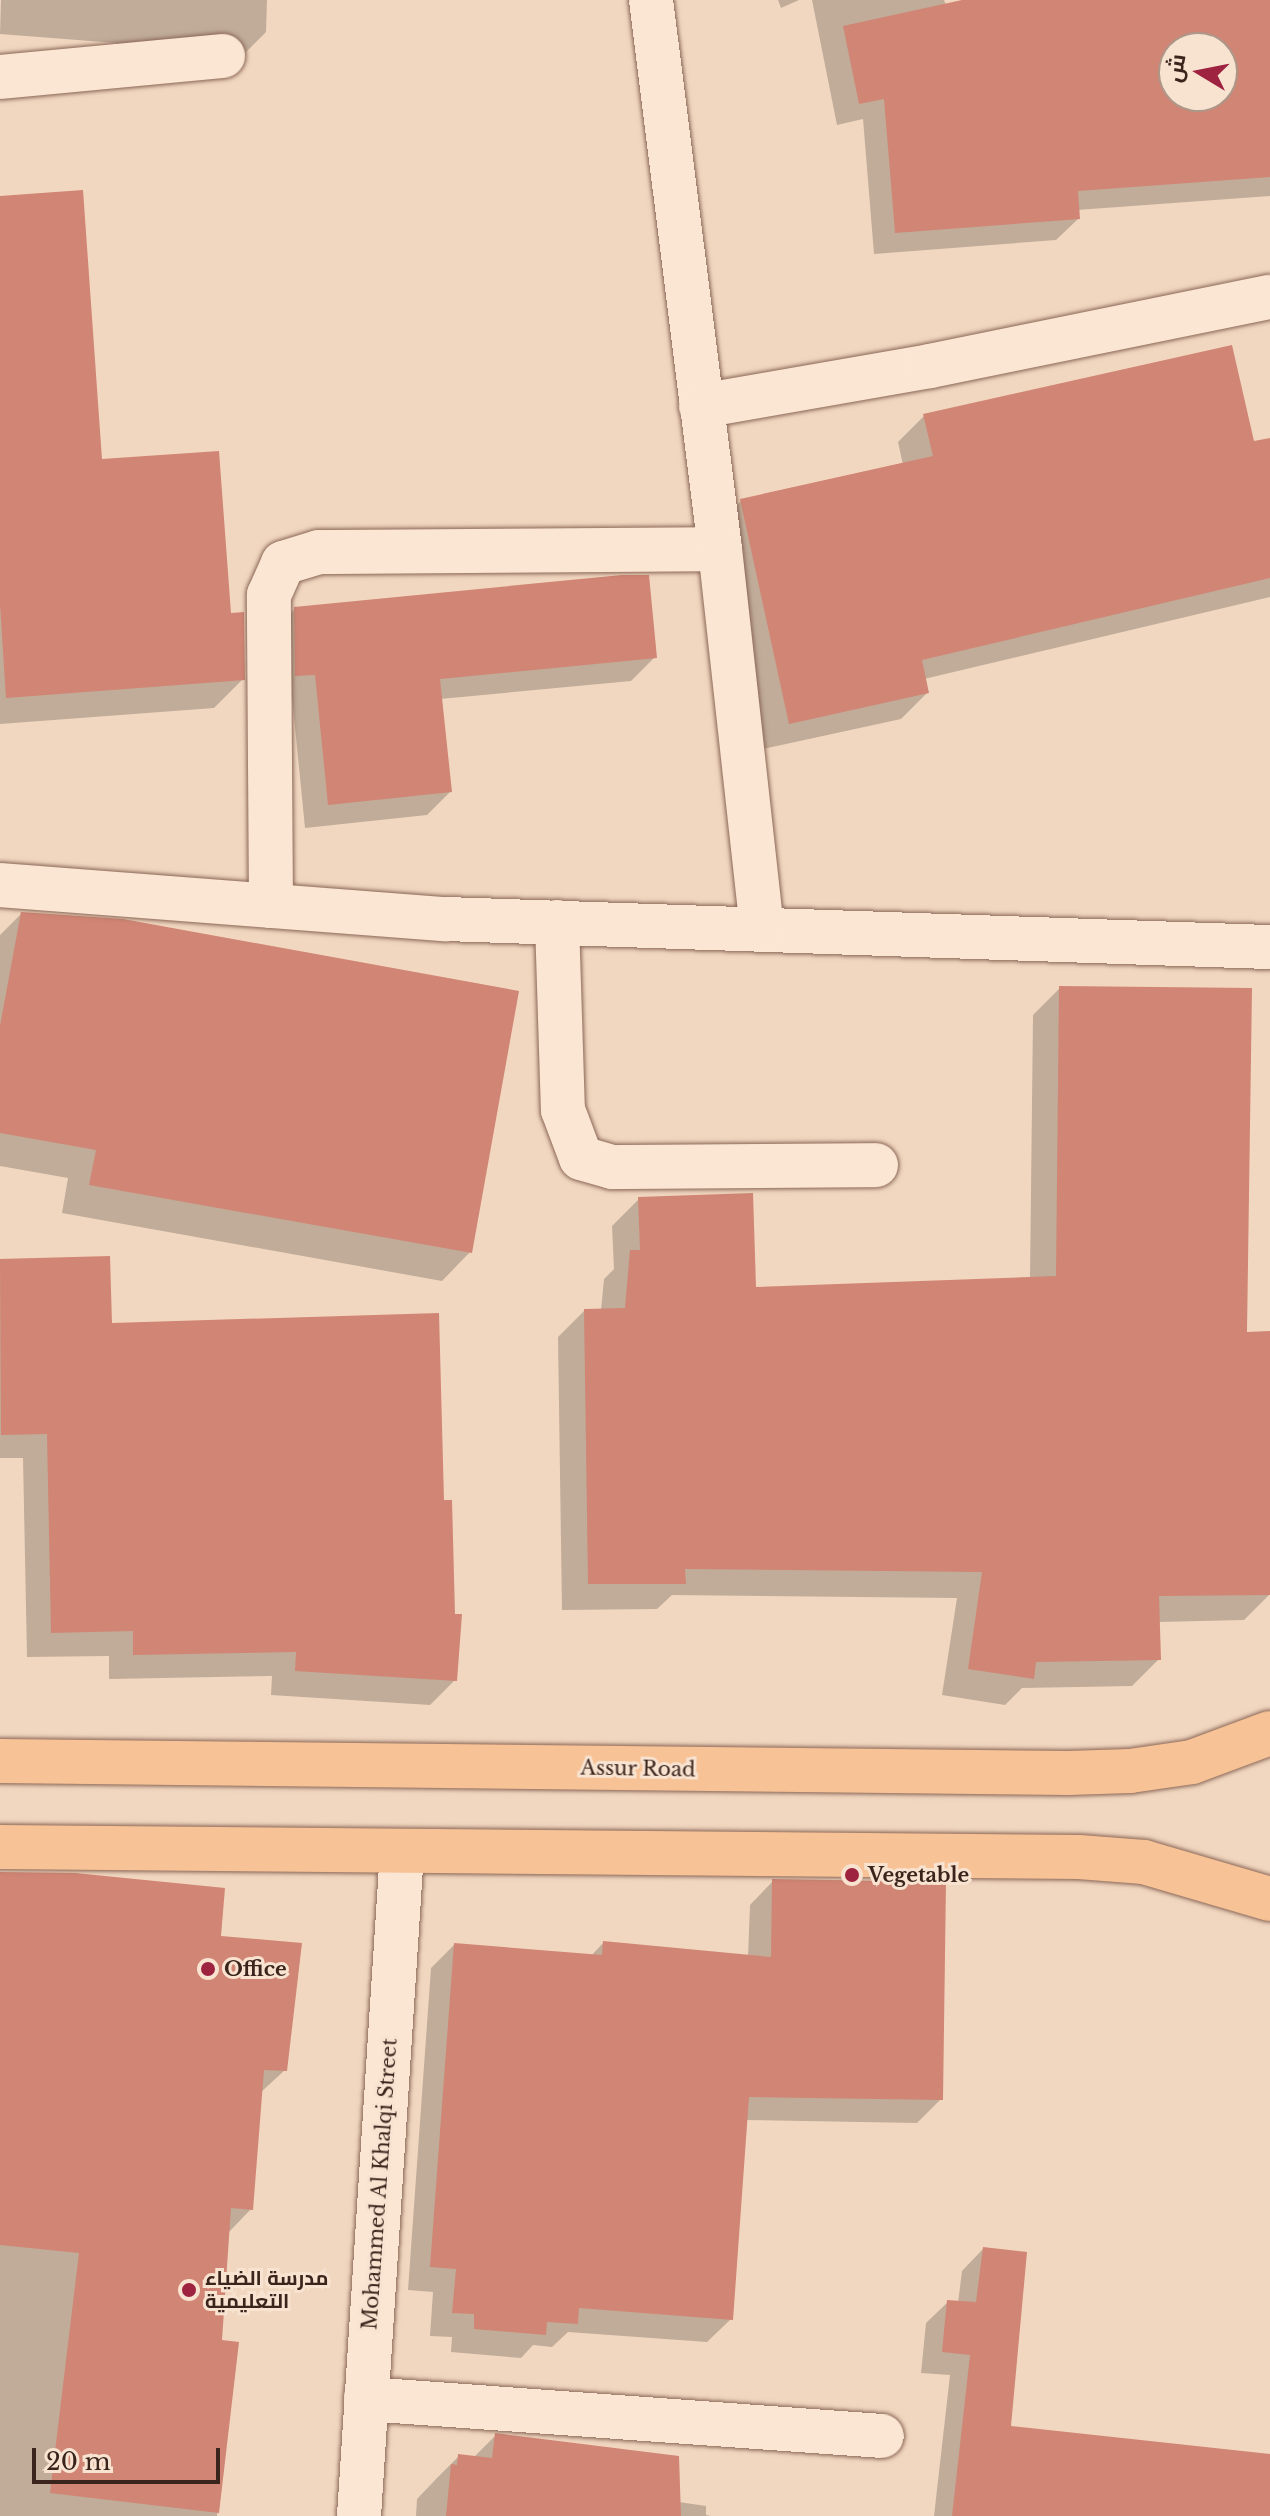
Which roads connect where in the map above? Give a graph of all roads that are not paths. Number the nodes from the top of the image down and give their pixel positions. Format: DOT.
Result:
graph roads {
  1 [pos="651,0"];
  2 [pos="223,56"];
  3 [pos="0,77"];
  4 [pos="1270,297"];
  5 [pos="701,406"];
  6 [pos="720,549"];
  7 [pos="0,885"];
  8 [pos="271,906"];
  9 [pos="557,922"];
  10 [pos="762,929"];
  11 [pos="1270,947"];
  12 [pos="876,1165"];
  13 [pos="1270,1733"];
  14 [pos="0,1761"];
  15 [pos="0,1847"];
  16 [pos="402,1851"];
  17 [pos="1270,1899"];
  18 [pos="366,2399"];
  19 [pos="882,2436"];
  20 [pos="359,2516"];
  1 -- 5 [label="street"];
  2 -- 3 [label="street"];
  4 -- 5 [label="street"];
  5 -- 6 [label="street"];
  6 -- 8 [label="street"];
  6 -- 10 [label="street"];
  7 -- 8 [label="street"];
  8 -- 9 [label="street"];
  9 -- 10 [label="street"];
  9 -- 12 [label="street"];
  10 -- 11 [label="street"];
  13 -- 14 [label="main road, Assur Road"];
  15 -- 16 [label="main road"];
  16 -- 17 [label="main road"];
  16 -- 18 [label="street, Mohammed Al Khalqi Street"];
  18 -- 19 [label="street"];
  18 -- 20 [label="street, Mohammed Al Khalqi Street"];
}
